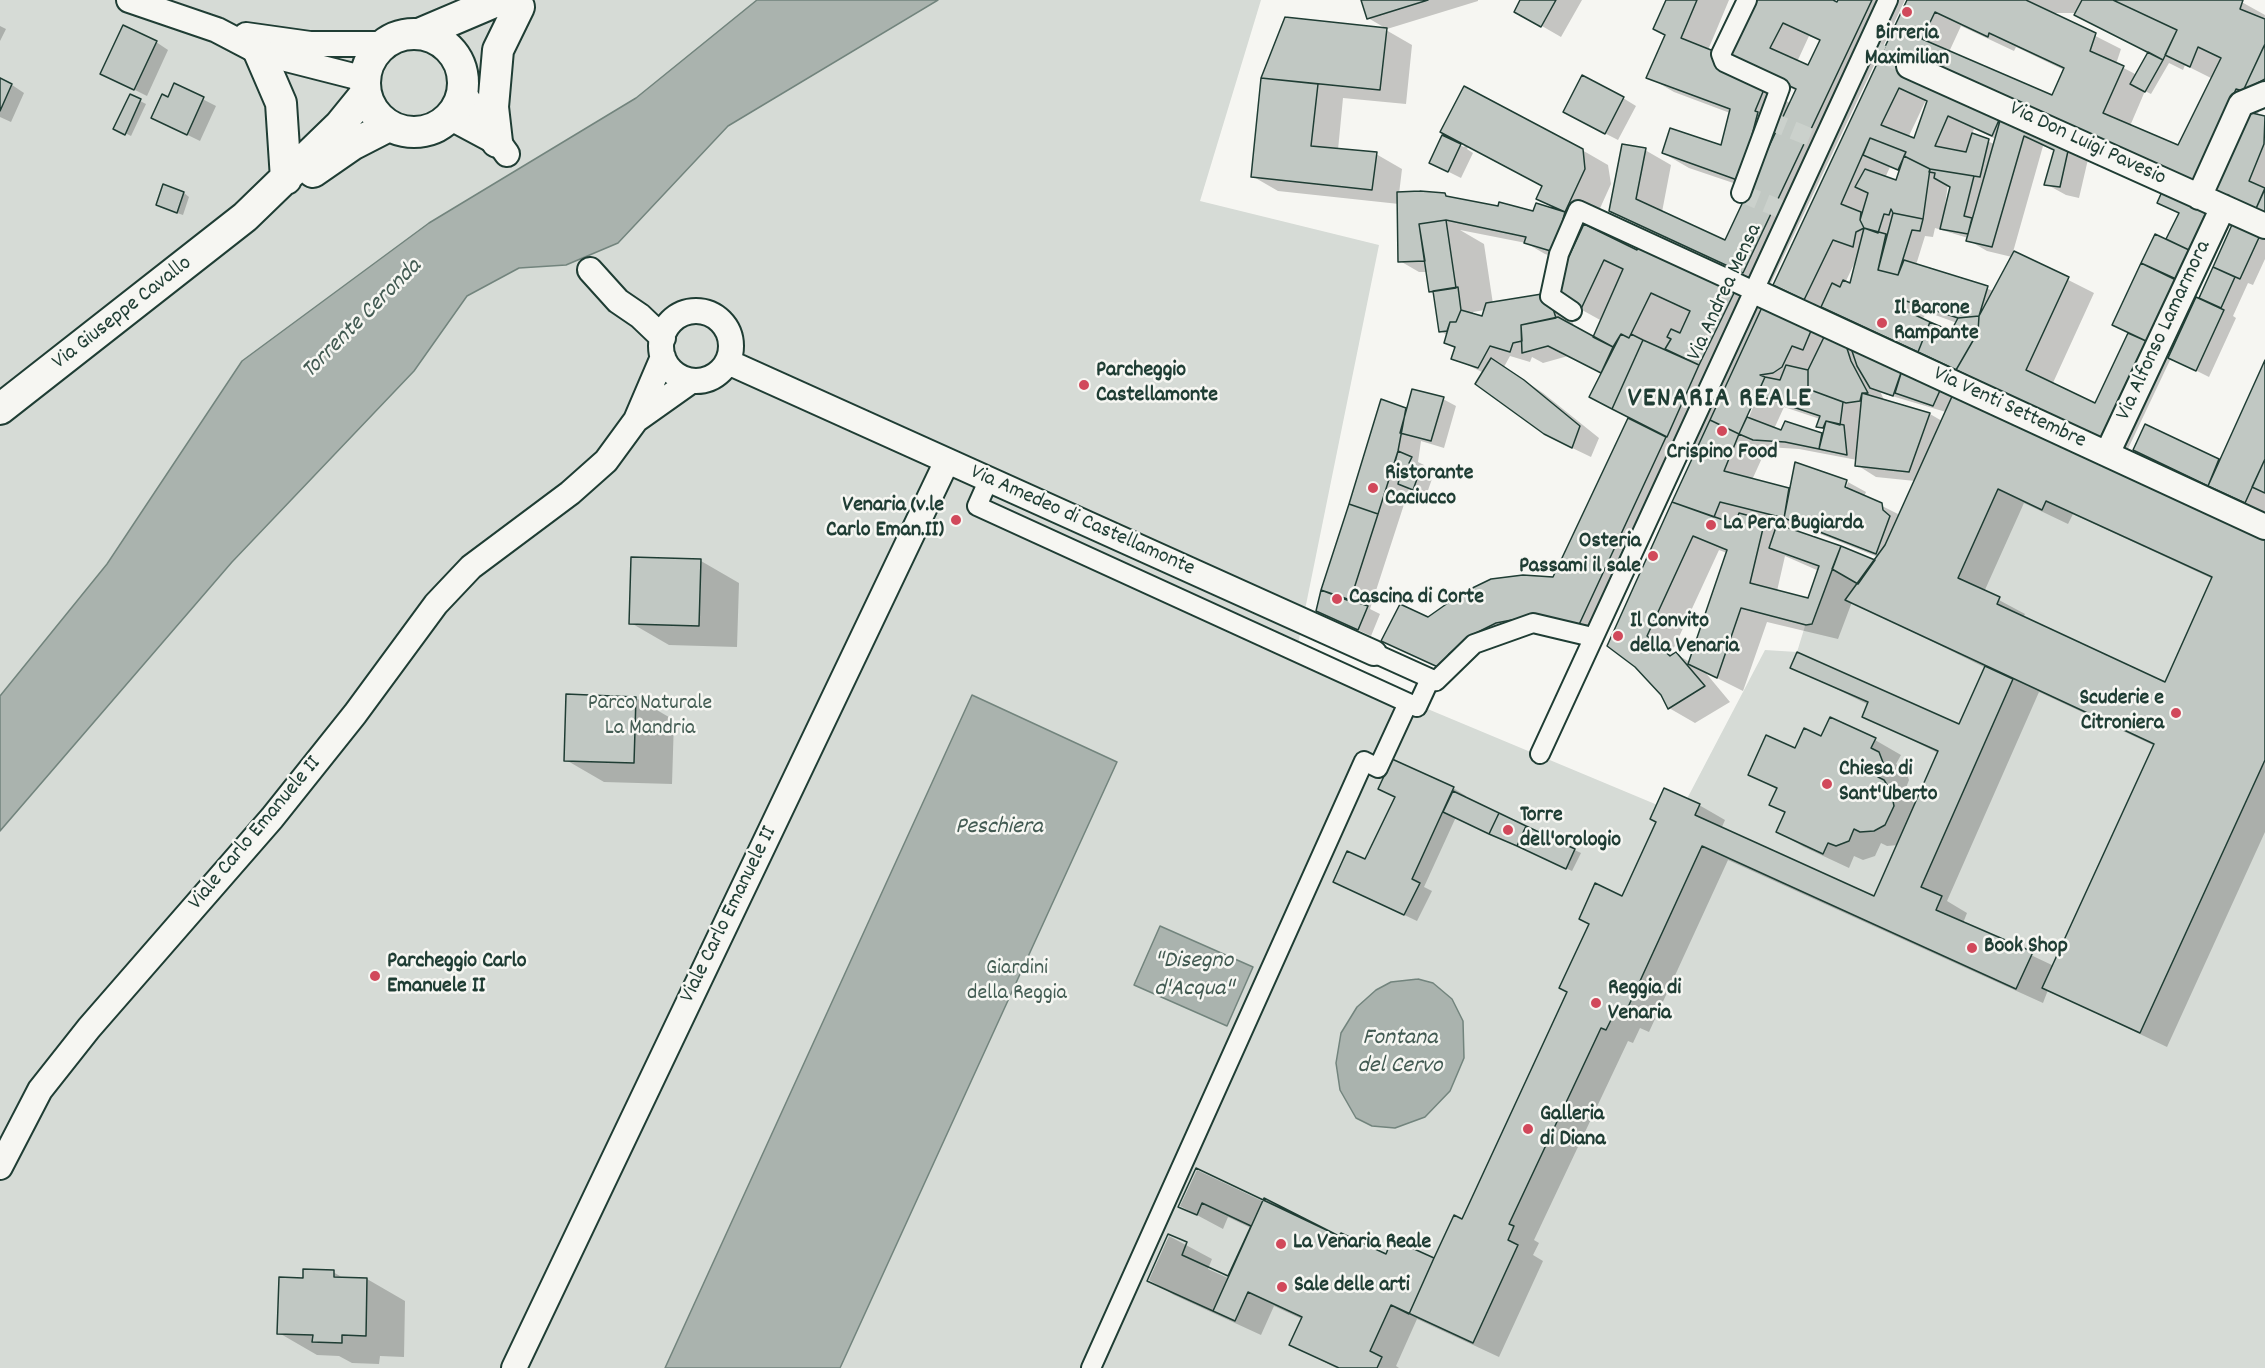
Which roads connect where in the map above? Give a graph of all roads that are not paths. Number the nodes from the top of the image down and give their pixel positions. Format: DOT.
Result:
graph roads {
  1 [pos="129,0"];
  2 [pos="1747,0"];
  3 [pos="1888,0"];
  4 [pos="516,2"];
  5 [pos="217,30"];
  6 [pos="419,34"];
  7 [pos="384,44"];
  8 [pos="259,52"];
  9 [pos="1909,66"];
  10 [pos="365,86"];
  11 [pos="457,91"];
  12 [pos="2265,94"];
  13 [pos="389,126"];
  14 [pos="502,148"];
  15 [pos="286,178"];
  16 [pos="1741,193"];
  17 [pos="2199,197"];
  18 [pos="2223,207"];
  19 [pos="245,217"];
  20 [pos="2265,226"];
  21 [pos="590,270"];
  22 [pos="1754,291"];
  23 [pos="1572,311"];
  24 [pos="666,338"];
  25 [pos="728,362"];
  26 [pos="691,381"];
  27 [pos="0,409"];
  28 [pos="636,420"];
  29 [pos="2107,454"];
  30 [pos="947,461"];
  31 [pos="989,479"];
  32 [pos="2265,527"];
  33 [pos="1592,638"];
  34 [pos="1374,653"];
  35 [pos="1433,680"];
  36 [pos="1408,703"];
  37 [pos="1540,754"];
  38 [pos="0,1167"];
  39 [pos="514,1368"];
  40 [pos="1091,1368"];
  1 -- 5 [label="street"];
  2 -- 16 [label="street"];
  3 -- 22 [label="street, Via Andrea Mensa"];
  4 -- 6 [label="street"];
  4 -- 11 [label="street"];
  4 -- 14 [label="street"];
  5 -- 7 [label="street"];
  5 -- 8 [label="street"];
  6 -- 7 [label="street"];
  6 -- 11 [label="street"];
  7 -- 10 [label="street"];
  8 -- 10 [label="street"];
  8 -- 15 [label="street"];
  9 -- 17 [label="street, Via Don Luigi Pavesio"];
  10 -- 13 [label="street"];
  10 -- 15 [label="street, Via Giuseppe Cavallo"];
  11 -- 13 [label="street"];
  11 -- 14 [label="street"];
  12 -- 17 [label="street"];
  13 -- 19 [label="street, Via Giuseppe Cavallo"];
  15 -- 19 [label="street, Via Giuseppe Cavallo"];
  17 -- 18 [label="street, Via Don Luigi Pavesio"];
  18 -- 20 [label="street, Via Don Luigi Pavesio"];
  18 -- 29 [label="street, Via Alfonso Lamarmora"];
  19 -- 27 [label="street, Via Giuseppe Cavallo"];
  21 -- 24 [label="street"];
  22 -- 23 [label="street"];
  22 -- 29 [label="street, Via Venti Settembre"];
  22 -- 33 [label="street, Via Andrea Mensa"];
  24 -- 25 [label="street"];
  24 -- 26 [label="street"];
  24 -- 28 [label="street, Viale Carlo Emanuele II"];
  25 -- 26 [label="street"];
  25 -- 30 [label="street, Via Amedeo di Castellamonte"];
  26 -- 28 [label="street, Viale Carlo Emanuele II"];
  28 -- 38 [label="street, Viale Carlo Emanuele II"];
  29 -- 32 [label="street, Via Venti Settembre"];
  30 -- 31 [label="street, Via Amedeo di Castellamonte"];
  30 -- 39 [label="street, Viale Carlo Emanuele II"];
  31 -- 34 [label="street, Via Amedeo di Castellamonte"];
  31 -- 36 [label="street"];
  33 -- 35 [label="street"];
  33 -- 37 [label="street, Via Andrea Mensa"];
  34 -- 35 [label="street, Via Amedeo di Castellamonte"];
  35 -- 36 [label="street"];
  36 -- 40 [label="street"];
}
